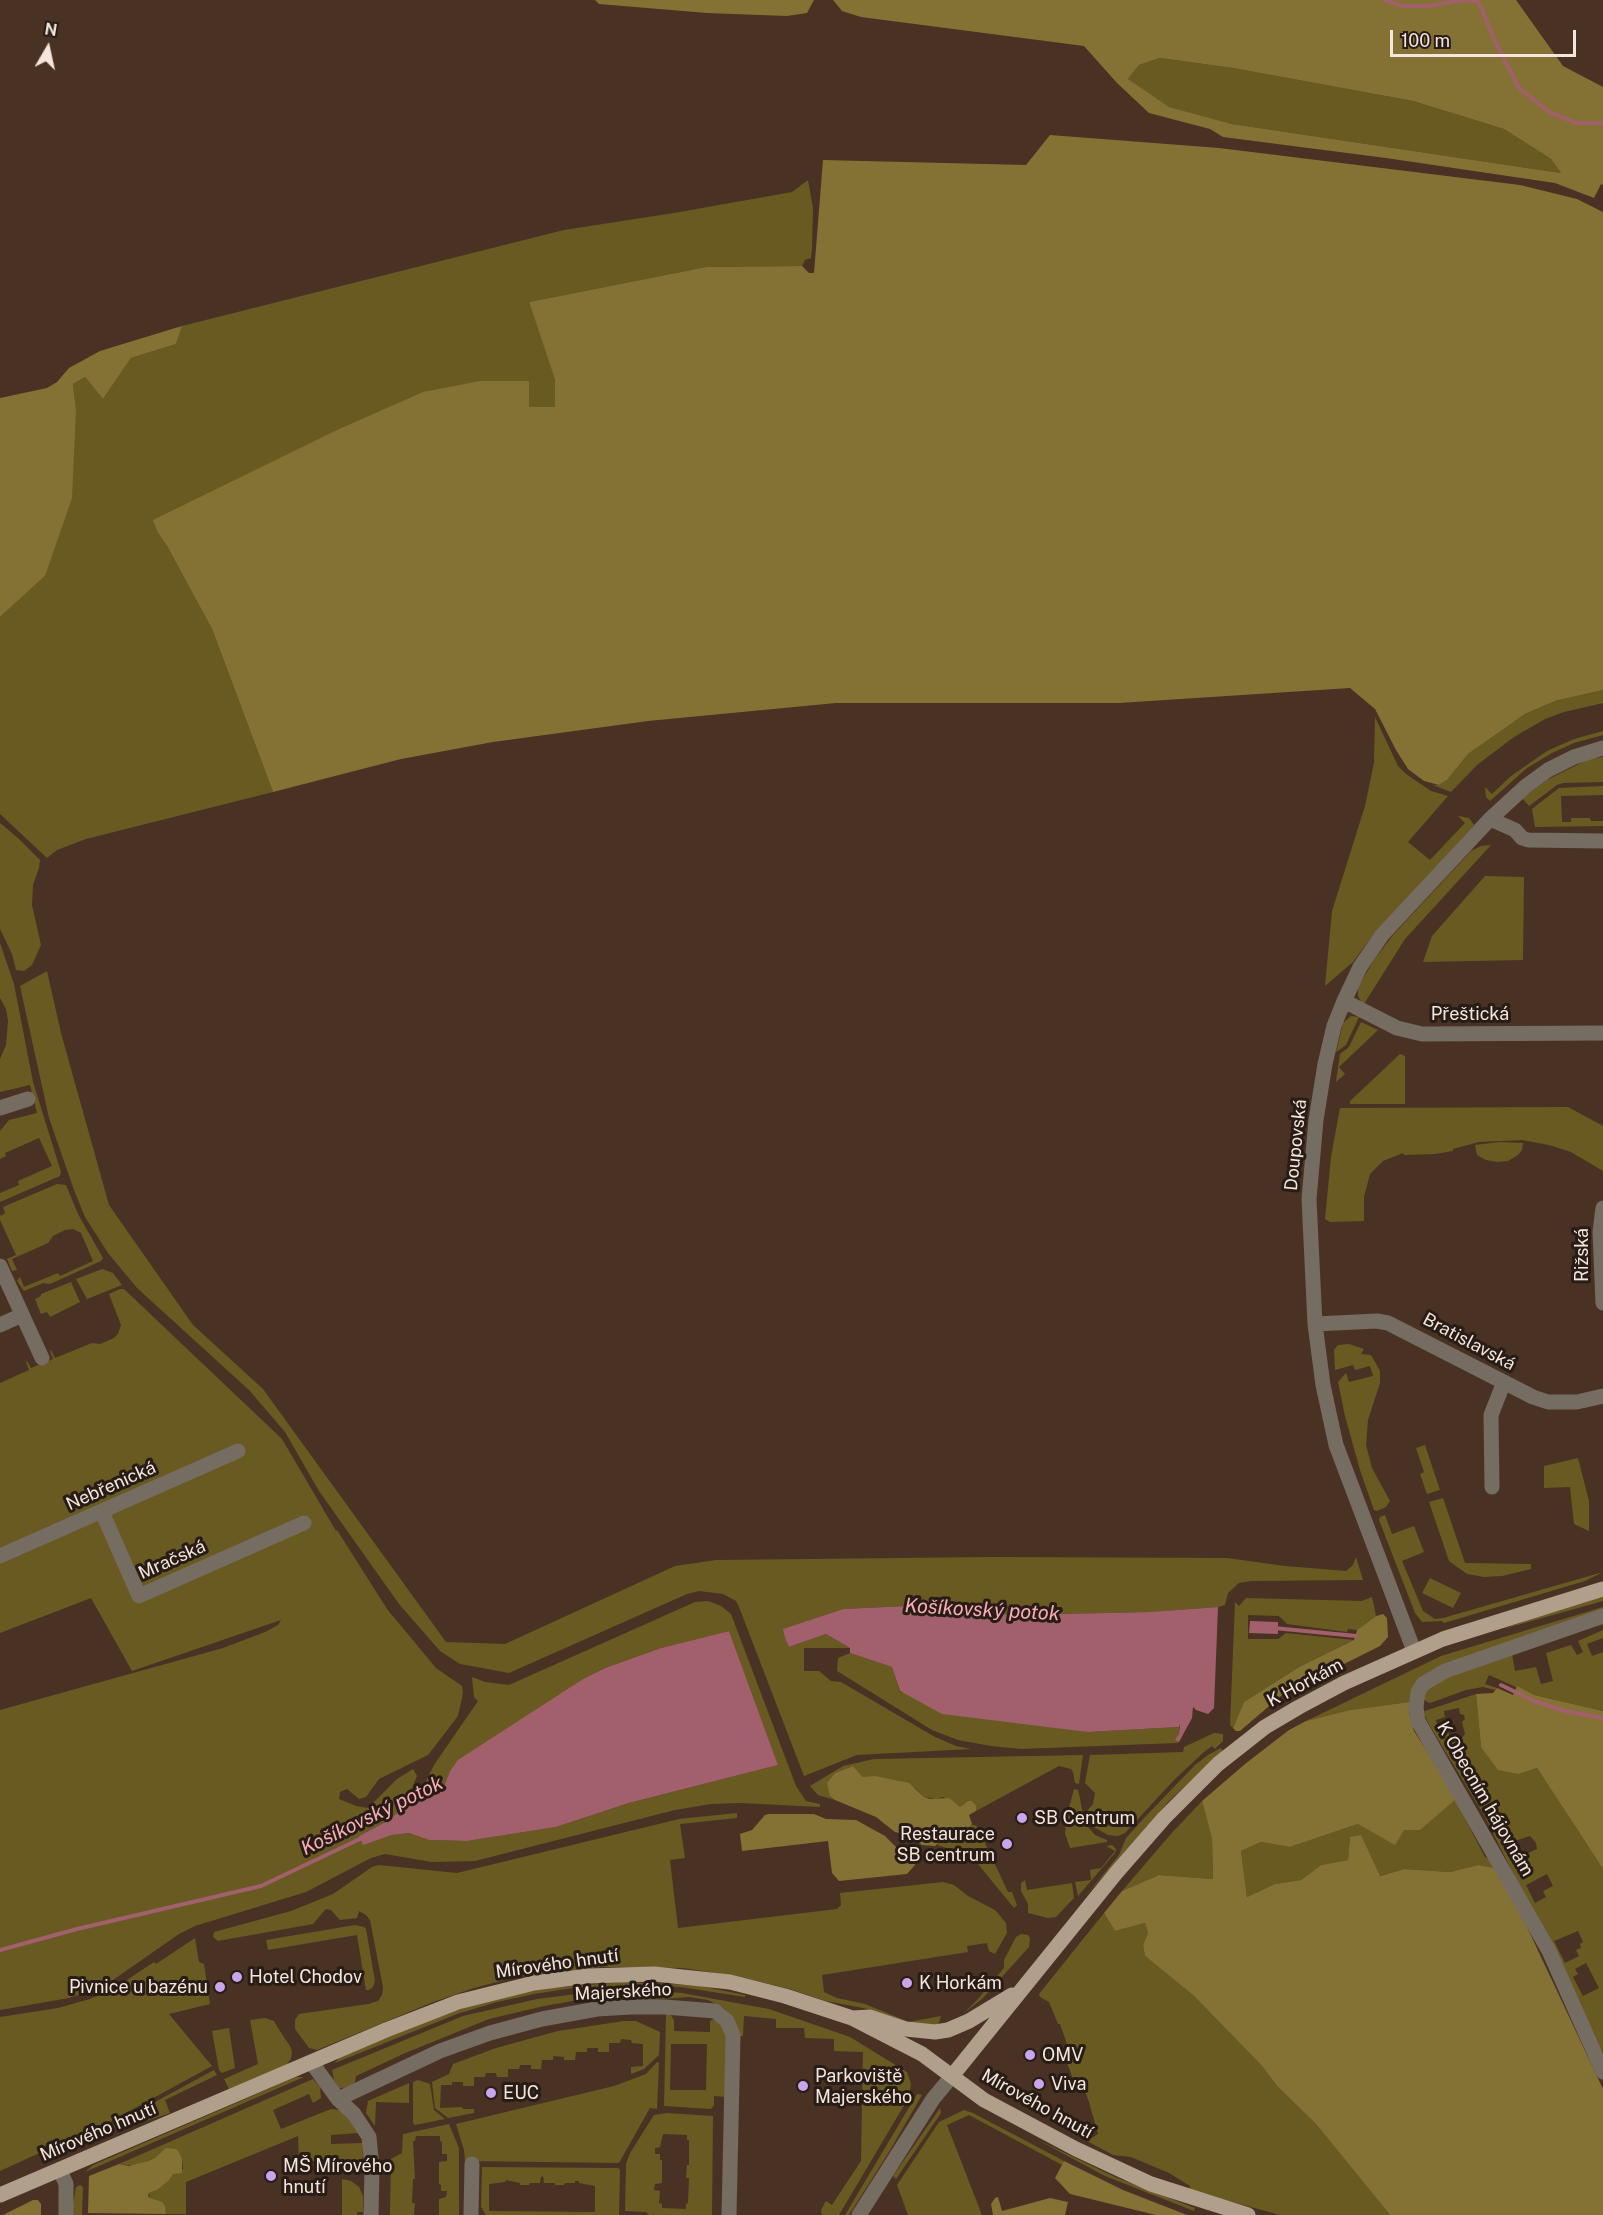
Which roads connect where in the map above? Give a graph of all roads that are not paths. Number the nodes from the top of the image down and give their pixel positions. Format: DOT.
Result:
graph roads {
  1 [pos="1603,748"];
  2 [pos="1490,819"];
  3 [pos="1603,841"];
  4 [pos="1344,1000"];
  5 [pos="1603,1033"];
  6 [pos="28,1099"];
  7 [pos="0,1108"];
  8 [pos="1603,1208"];
  9 [pos="0,1266"];
  10 [pos="1603,1303"];
  11 [pos="22,1315"];
  12 [pos="1315,1324"];
  13 [pos="0,1325"];
  14 [pos="42,1358"];
  15 [pos="1504,1382"];
  16 [pos="1603,1396"];
  17 [pos="238,1452"];
  18 [pos="1492,1487"];
  19 [pos="102,1512"];
  20 [pos="304,1523"];
  21 [pos="0,1557"];
  22 [pos="1603,1589"];
  23 [pos="1603,1616"];
  24 [pos="1414,1651"];
  25 [pos="1022,1988"];
  26 [pos="852,2018"];
  27 [pos="312,2063"];
  28 [pos="1603,2072"];
  29 [pos="952,2076"];
  30 [pos="338,2099"];
  31 [pos="472,2164"];
  32 [pos="60,2169"];
  33 [pos="0,2195"];
  34 [pos="66,2215"];
  35 [pos="371,2215"];
  36 [pos="471,2215"];
  37 [pos="729,2215"];
  38 [pos="859,2215"];
  39 [pos="1248,2215"];
  1 -- 2 [label="street, Doupovská"];
  2 -- 3 [label="street"];
  2 -- 4 [label="street, Doupovská"];
  4 -- 5 [label="street, Přeštická"];
  4 -- 12 [label="street, Doupovská"];
  6 -- 7 [label="street"];
  8 -- 10 [label="street, Rižská"];
  9 -- 11 [label="street"];
  11 -- 13 [label="street"];
  11 -- 14 [label="street"];
  12 -- 15 [label="street, Bratislavská"];
  12 -- 24 [label="street, Doupovská"];
  15 -- 16 [label="street, Bratislavská"];
  15 -- 18 [label="street"];
  17 -- 19 [label="street, Nebřenická"];
  19 -- 20 [label="street, Mračská"];
  19 -- 21 [label="street, Nebřenická"];
  22 -- 24 [label="main road, K Horkám"];
  23 -- 28 [label="street, K Obecním hájovnám"];
  24 -- 25 [label="main road, K Horkám"];
  25 -- 26 [label="main road"];
  25 -- 29 [label="main road, K Horkám"];
  26 -- 27 [label="main road, Mírového hnutí"];
  26 -- 29 [label="main road, Mírového hnutí"];
  27 -- 30 [label="street"];
  27 -- 32 [label="main road, Mírového hnutí"];
  29 -- 38 [label="street"];
  29 -- 39 [label="main road, Mírového hnutí"];
  30 -- 35 [label="street"];
  30 -- 37 [label="street, Majerského"];
  31 -- 36 [label="street"];
  32 -- 33 [label="main road, Mírového hnutí"];
  32 -- 34 [label="street"];
}
